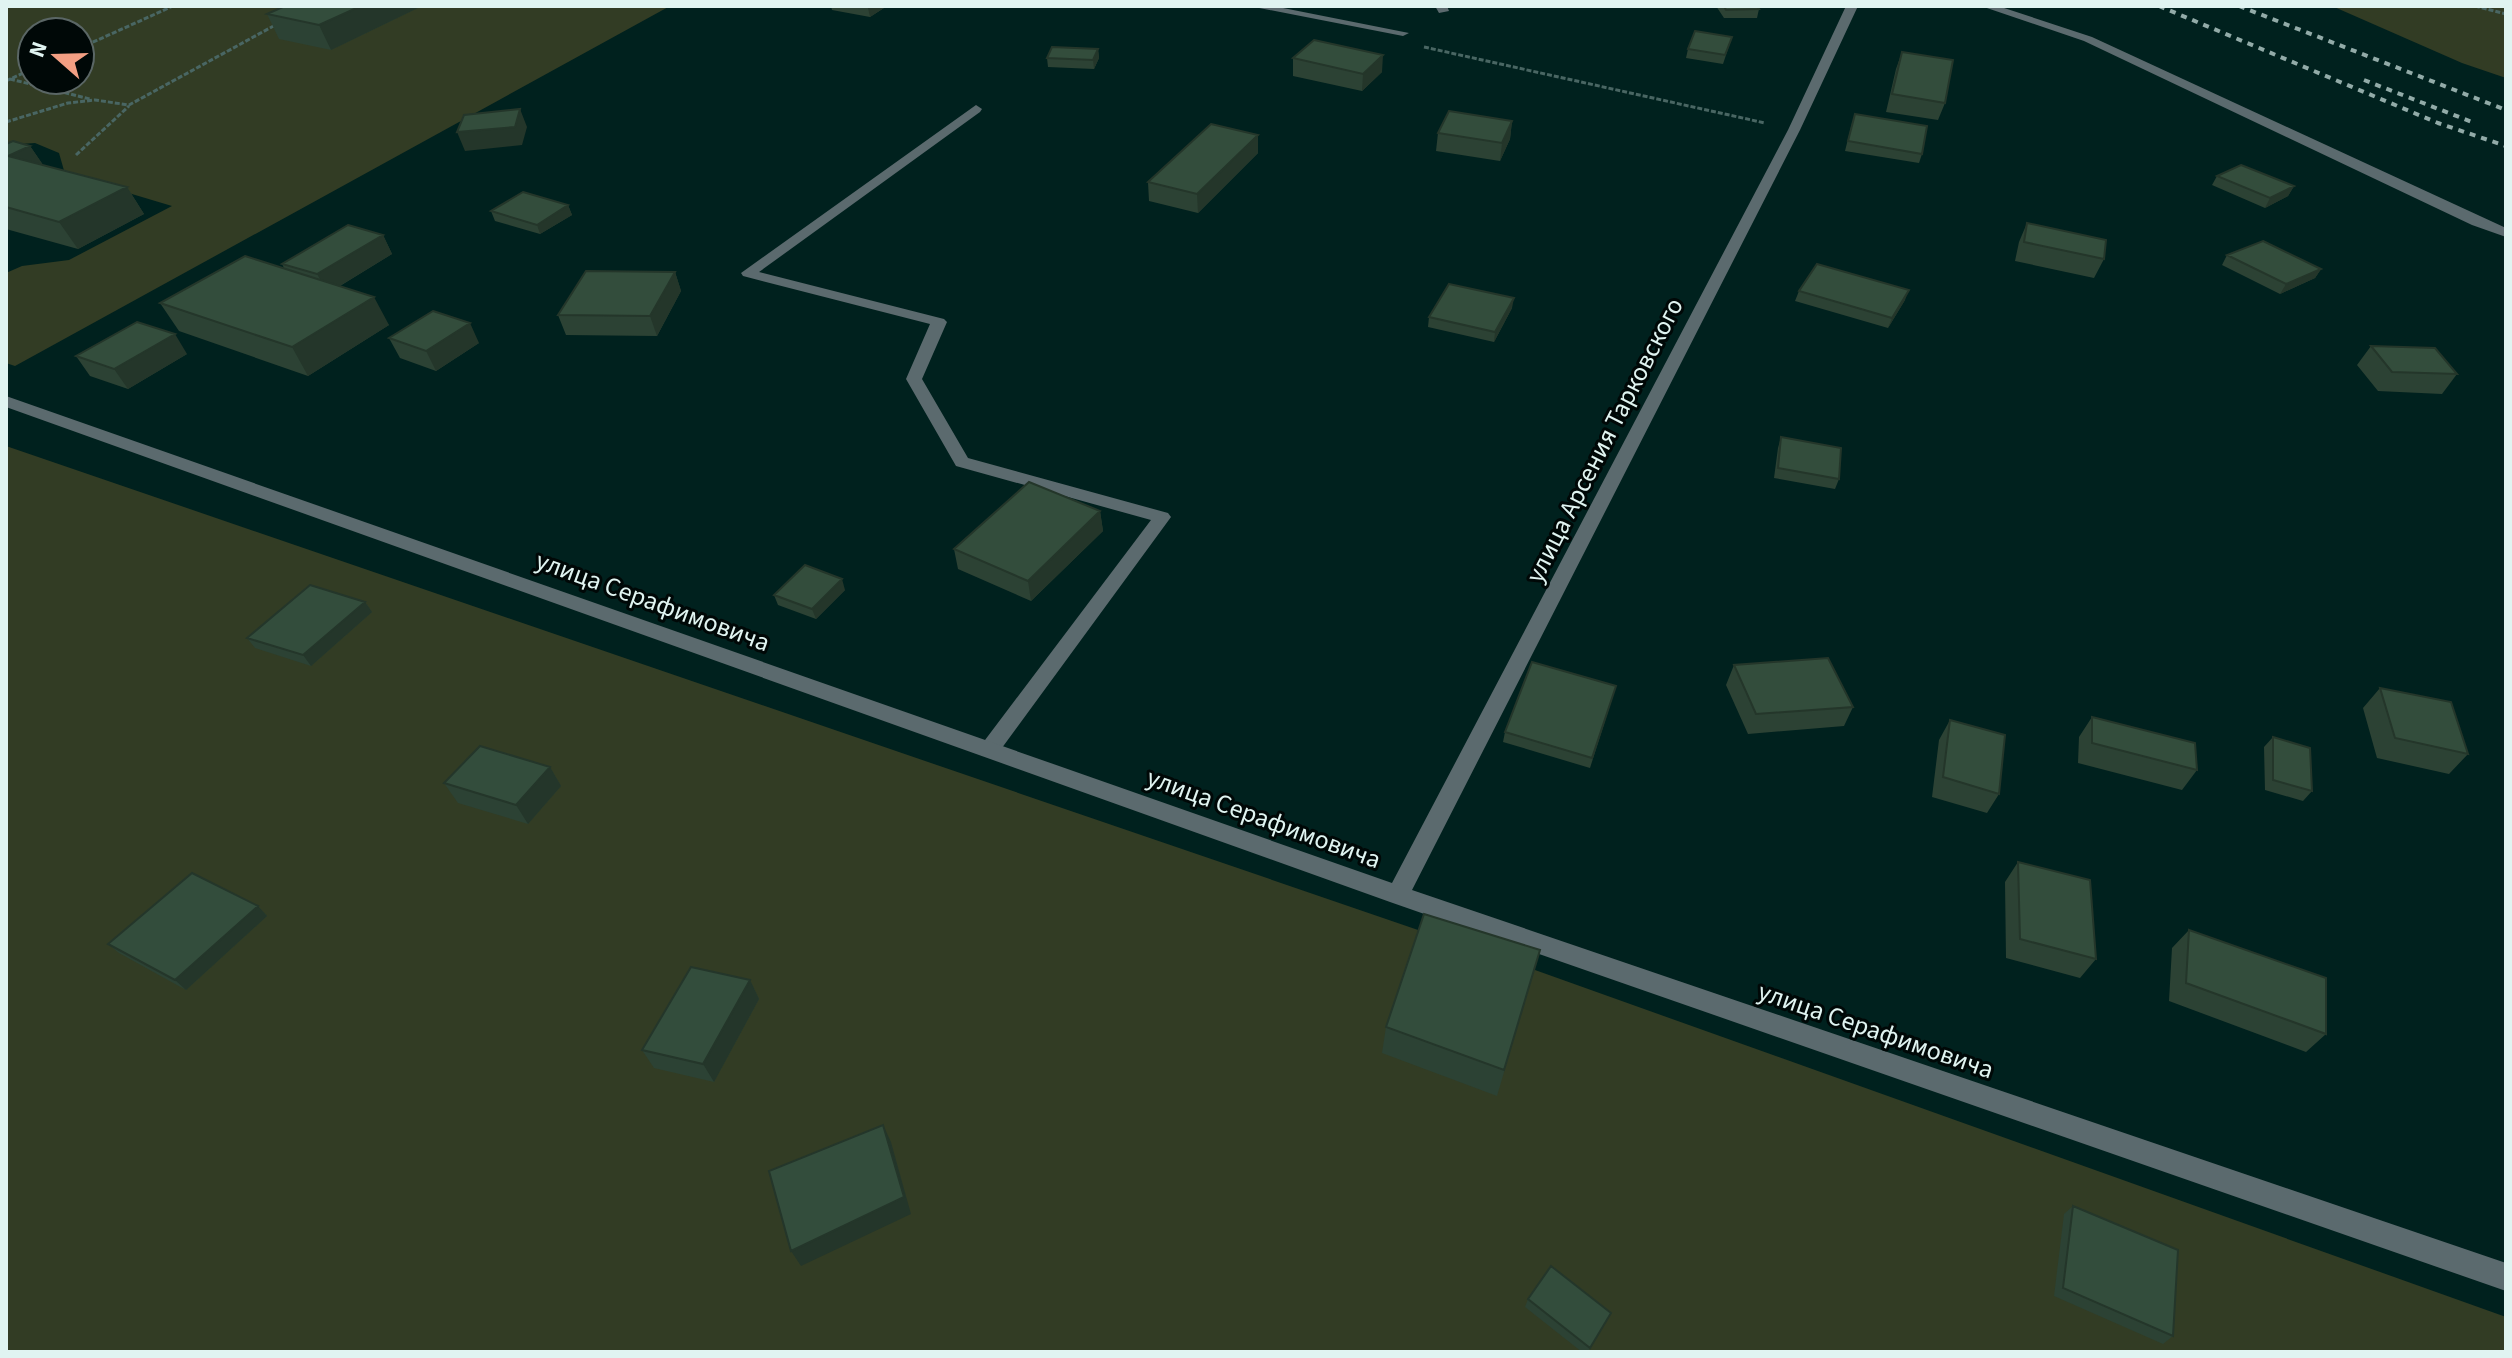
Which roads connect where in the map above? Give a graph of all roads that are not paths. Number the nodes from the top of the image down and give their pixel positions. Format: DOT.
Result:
graph roads {
  1 [pos="1255,6"];
  2 [pos="1852,6"];
  3 [pos="1987,6"];
  4 [pos="1403,33"];
  5 [pos="976,109"];
  6 [pos="2506,233"];
  7 [pos="6,401"];
  8 [pos="989,750"];
  9 [pos="1398,895"];
  10 [pos="2506,1277"];
  1 -- 4 [label="street"];
  2 -- 9 [label="street, улица Арсения Тарковского"];
  3 -- 6 [label="street"];
  5 -- 8 [label="street"];
  7 -- 8 [label="street, улица Серафимовича"];
  8 -- 9 [label="street, улица Серафимовича"];
  9 -- 10 [label="street, улица Серафимовича"];
}
